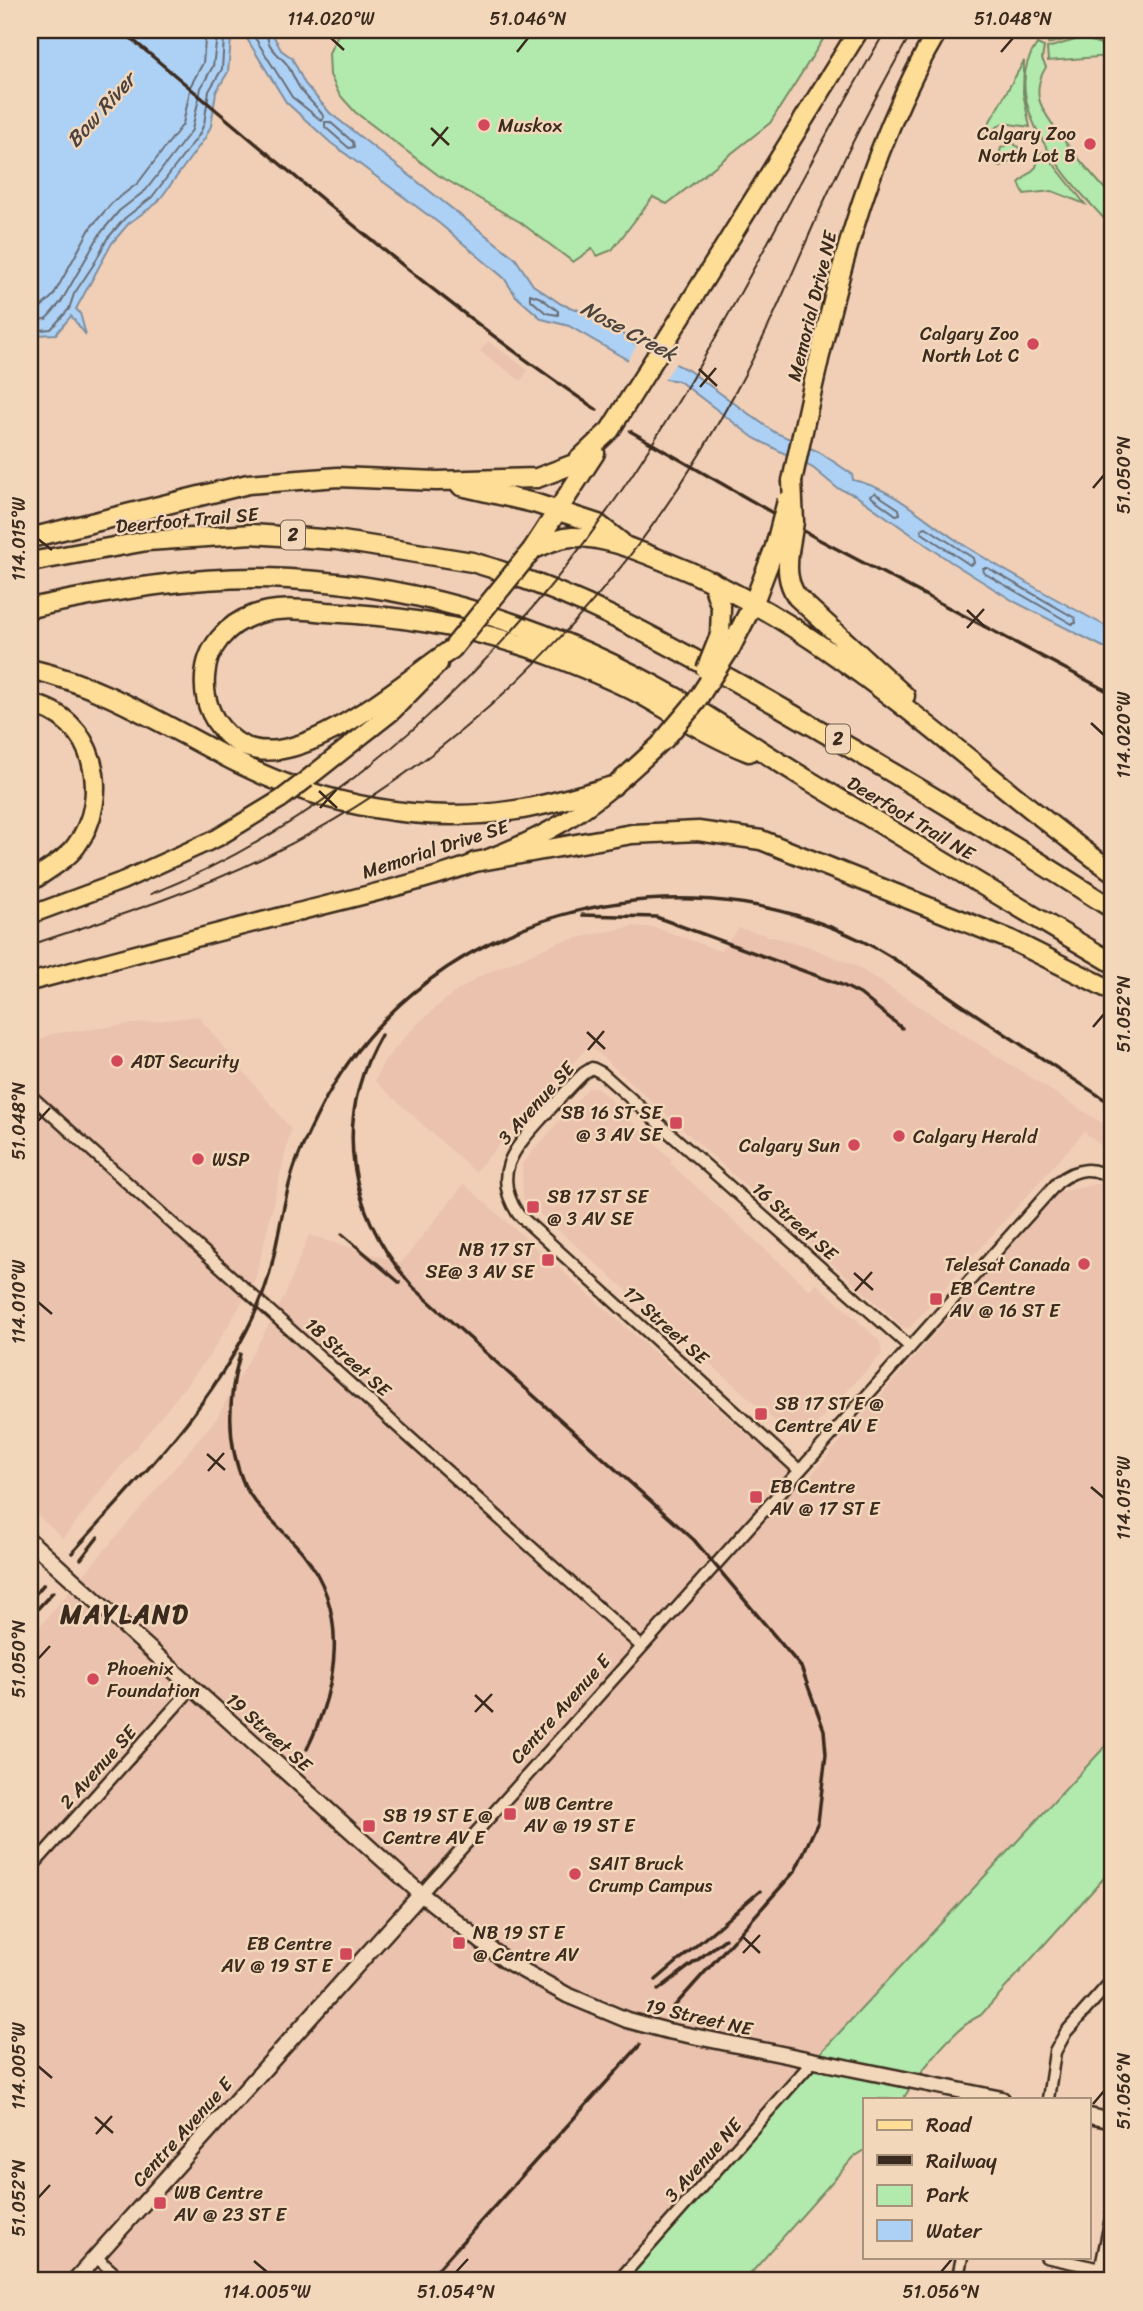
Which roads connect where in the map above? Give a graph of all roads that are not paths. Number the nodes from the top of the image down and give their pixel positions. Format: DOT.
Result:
graph roads {
  1 [pos="859,30"];
  2 [pos="938,30"];
  3 [pos="610,430"];
  4 [pos="437,481"];
  5 [pos="559,511"];
  6 [pos="30,538"];
  7 [pos="626,547"];
  8 [pos="782,549"];
  9 [pos="533,550"];
  10 [pos="30,562"];
  11 [pos="712,581"];
  12 [pos="553,589"];
  13 [pos="754,602"];
  14 [pos="30,608"];
  15 [pos="726,641"];
  16 [pos="452,649"];
  17 [pos="30,669"];
  18 [pos="30,704"];
  19 [pos="663,741"];
  20 [pos="779,763"];
  21 [pos="613,786"];
  22 [pos="1029,804"];
  23 [pos="475,862"];
  24 [pos="1113,872"];
  25 [pos="30,882"];
  26 [pos="1113,909"];
  27 [pos="30,915"];
  28 [pos="1113,963"];
  29 [pos="30,982"];
  30 [pos="1113,991"];
  31 [pos="592,1068"];
  32 [pos="30,1095"];
  33 [pos="1113,1180"];
  34 [pos="511,1204"];
  35 [pos="910,1347"];
  36 [pos="799,1470"];
  37 [pos="30,1541"];
  38 [pos="642,1647"];
  39 [pos="192,1688"];
  40 [pos="30,1868"];
  41 [pos="421,1894"];
  42 [pos="1113,1979"];
  43 [pos="813,2061"];
  44 [pos="997,2098"];
  45 [pos="1048,2098"];
  46 [pos="1090,2116"];
  47 [pos="1113,2121"];
  48 [pos="1113,2208"];
  49 [pos="96,2257"];
  50 [pos="962,2258"];
  51 [pos="1051,2258"];
  52 [pos="1101,2269"];
  53 [pos="74,2281"];
  54 [pos="123,2281"];
  55 [pos="618,2281"];
  56 [pos="957,2281"];
  57 [pos="1098,2281"];
  1 -- 3 [label="highway, bridge"];
  2 -- 8 [label="highway, Memorial Drive NE, bridge"];
  3 -- 4 [label="highway"];
  3 -- 5 [label="highway"];
  4 -- 5 [label="highway"];
  4 -- 6 [label="highway"];
  5 -- 7 [label="highway"];
  5 -- 9 [label="highway"];
  7 -- 9 [label="highway"];
  7 -- 11 [label="highway"];
  8 -- 13 [label="highway"];
  8 -- 22 [label="highway"];
  9 -- 16 [label="highway, bridge"];
  10 -- 12 [label="highway, Deerfoot Trail SE / 2"];
  11 -- 13 [label="highway"];
  11 -- 15 [label="highway"];
  12 -- 26 [label="highway, Deerfoot Trail NE / 2"];
  13 -- 15 [label="highway, Memorial Drive SE"];
  13 -- 22 [label="highway"];
  14 -- 20 [label="highway, Deerfoot Trail NE / 2"];
  15 -- 19 [label="highway, Memorial Drive SE, bridge"];
  16 -- 20 [label="highway"];
  16 -- 27 [label="main road, bridge"];
  17 -- 21 [label="highway"];
  18 -- 25 [label="highway"];
  19 -- 21 [label="main road, Memorial Drive SE"];
  20 -- 28 [label="highway, Deerfoot Trail NE / 2"];
  21 -- 23 [label="main road, Memorial Drive SE"];
  22 -- 24 [label="highway"];
  23 -- 29 [label="main road, Memorial Drive SE"];
  23 -- 30 [label="highway"];
  31 -- 34 [label="street, 3 Avenue SE"];
  31 -- 35 [label="street, 16 Street SE"];
  32 -- 38 [label="street, 18 Street SE"];
  33 -- 35 [label="street, Centre Avenue E"];
  34 -- 36 [label="street, 17 Street SE"];
  35 -- 36 [label="street, Centre Avenue E"];
  36 -- 38 [label="street, Centre Avenue E"];
  37 -- 39 [label="street, 19 Street SE"];
  38 -- 41 [label="street, Centre Avenue E"];
  39 -- 40 [label="street, 2 Avenue SE"];
  39 -- 41 [label="street, 19 Street SE"];
  41 -- 43 [label="street, 19 Street NE"];
  41 -- 49 [label="street, Centre Avenue E"];
  42 -- 45 [label="street"];
  43 -- 44 [label="street, 19 Street NE"];
  43 -- 55 [label="street, 3 Avenue NE"];
  46 -- 47 [label="street"];
  48 -- 52 [label="street"];
  49 -- 53 [label="street, Centre Avenue E"];
  49 -- 54 [label="street"];
  50 -- 56 [label="street"];
  51 -- 52 [label="street"];
  52 -- 57 [label="street"];
}
